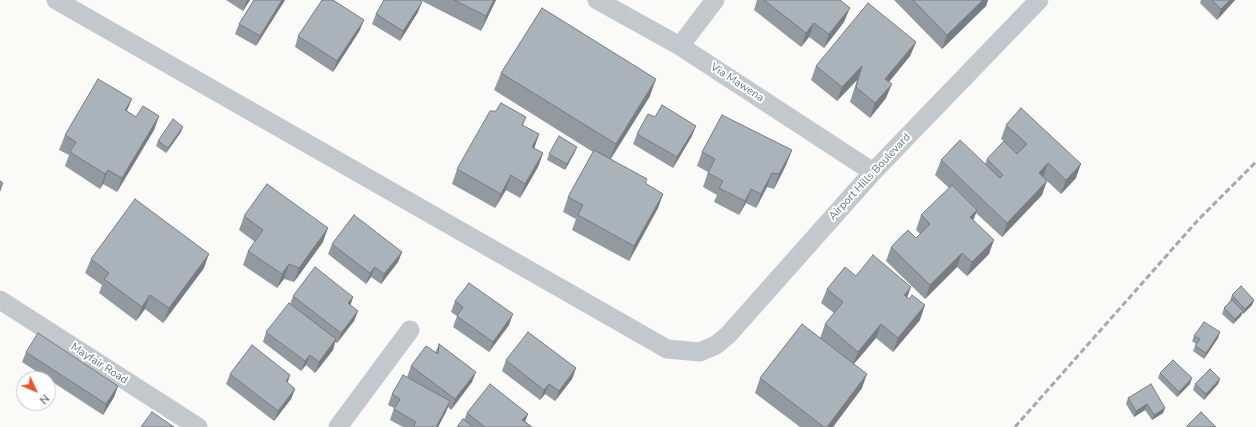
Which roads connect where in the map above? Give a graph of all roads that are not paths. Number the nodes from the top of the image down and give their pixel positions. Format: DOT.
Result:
graph roads {
  1 [pos="56,0"];
  2 [pos="597,0"];
  3 [pos="715,0"];
  4 [pos="1039,0"];
  5 [pos="680,46"];
  6 [pos="873,172"];
  7 [pos="0,300"];
  8 [pos="410,330"];
  9 [pos="198,427"];
  10 [pos="338,427"];
  1 -- 6 [label="street, Airport Hills Boulevard"];
  2 -- 5 [label="street, Via Mawena"];
  3 -- 5 [label="street"];
  4 -- 6 [label="street, Airport Hills Boulevard"];
  5 -- 6 [label="street, Via Mawena"];
  7 -- 9 [label="street, Mayfair Road"];
  8 -- 10 [label="street"];
}
